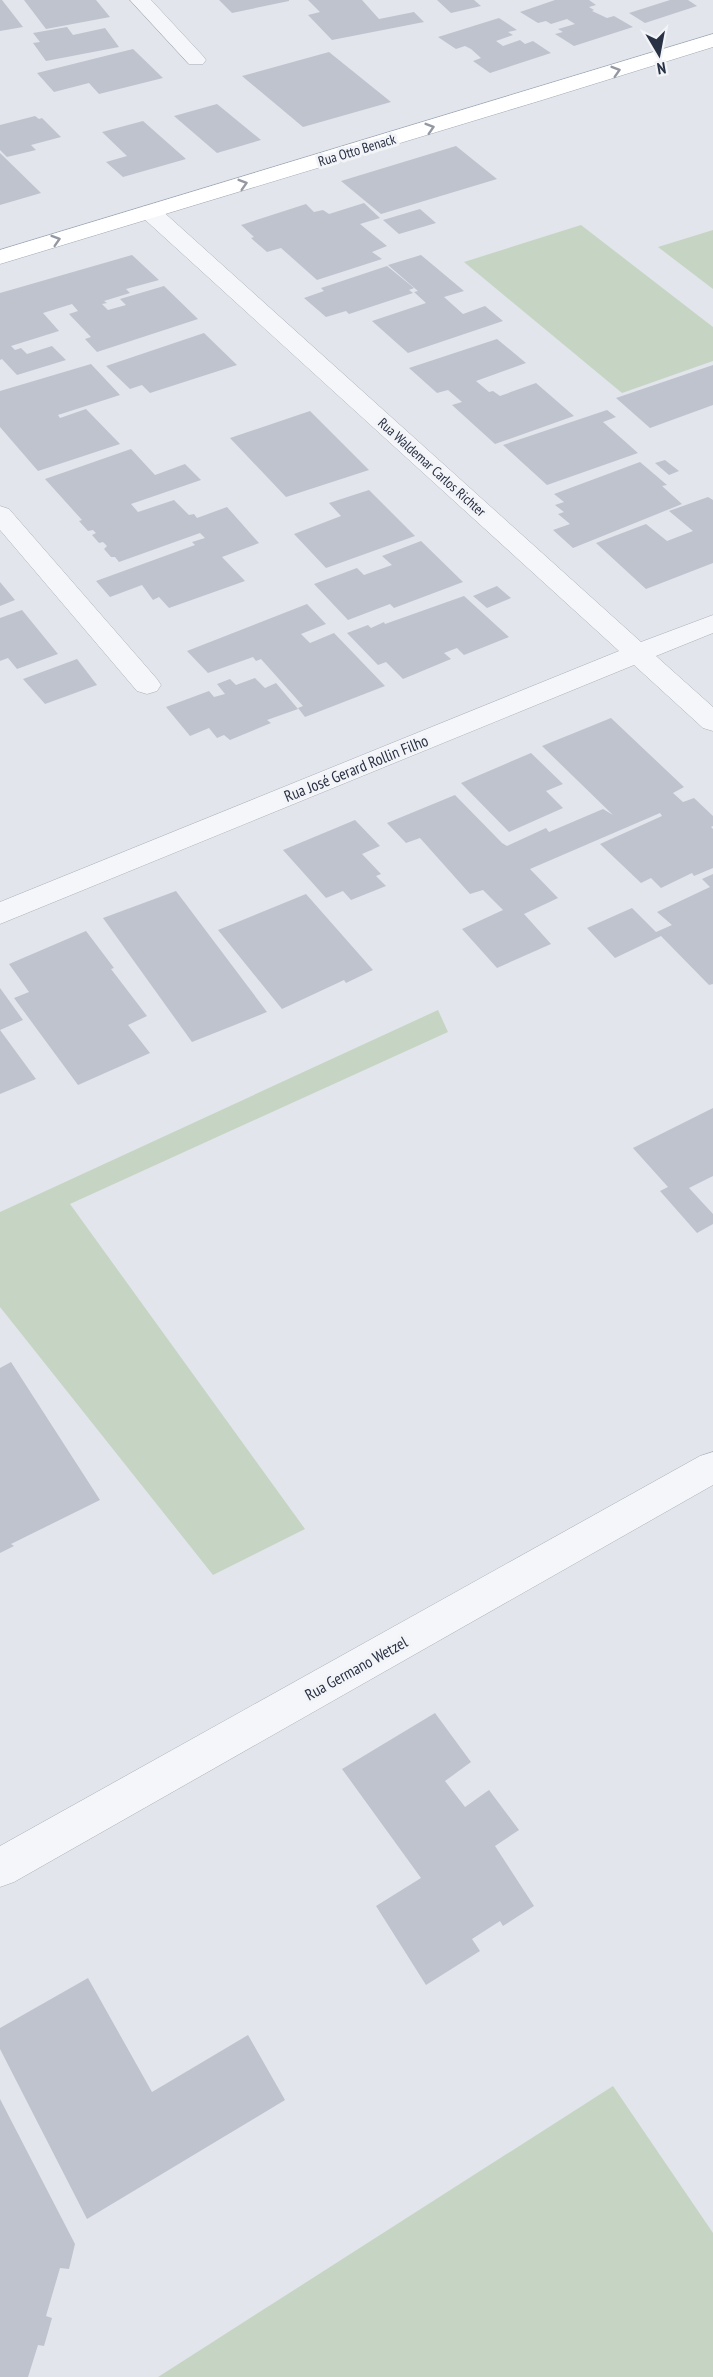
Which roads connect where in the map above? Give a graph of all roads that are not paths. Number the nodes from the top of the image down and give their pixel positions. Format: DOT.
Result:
graph roads {
  1 [pos="140,0"];
  2 [pos="713,40"];
  3 [pos="196,60"];
  4 [pos="150,212"];
  5 [pos="0,257"];
  6 [pos="0,514"];
  7 [pos="713,623"];
  8 [pos="638,654"];
  9 [pos="147,685"];
  10 [pos="713,722"];
  11 [pos="0,914"];
  12 [pos="713,1467"];
  13 [pos="0,1868"];
  1 -- 3 [label="street"];
  4 -- 2 [label="main road, Rua Otto Benack, one-way"];
  5 -- 4 [label="main road, Rua Otto Benack, one-way"];
  4 -- 8 [label="street, Rua Waldemar Carlos Richter"];
  6 -- 9 [label="street"];
  7 -- 8 [label="street, Rua José Gerard Rollin Filho"];
  8 -- 10 [label="street, Rua Waldemar Carlos Richter"];
  8 -- 11 [label="street, Rua José Gerard Rollin Filho"];
  12 -- 13 [label="street, Rua Germano Wetzel"];
}
